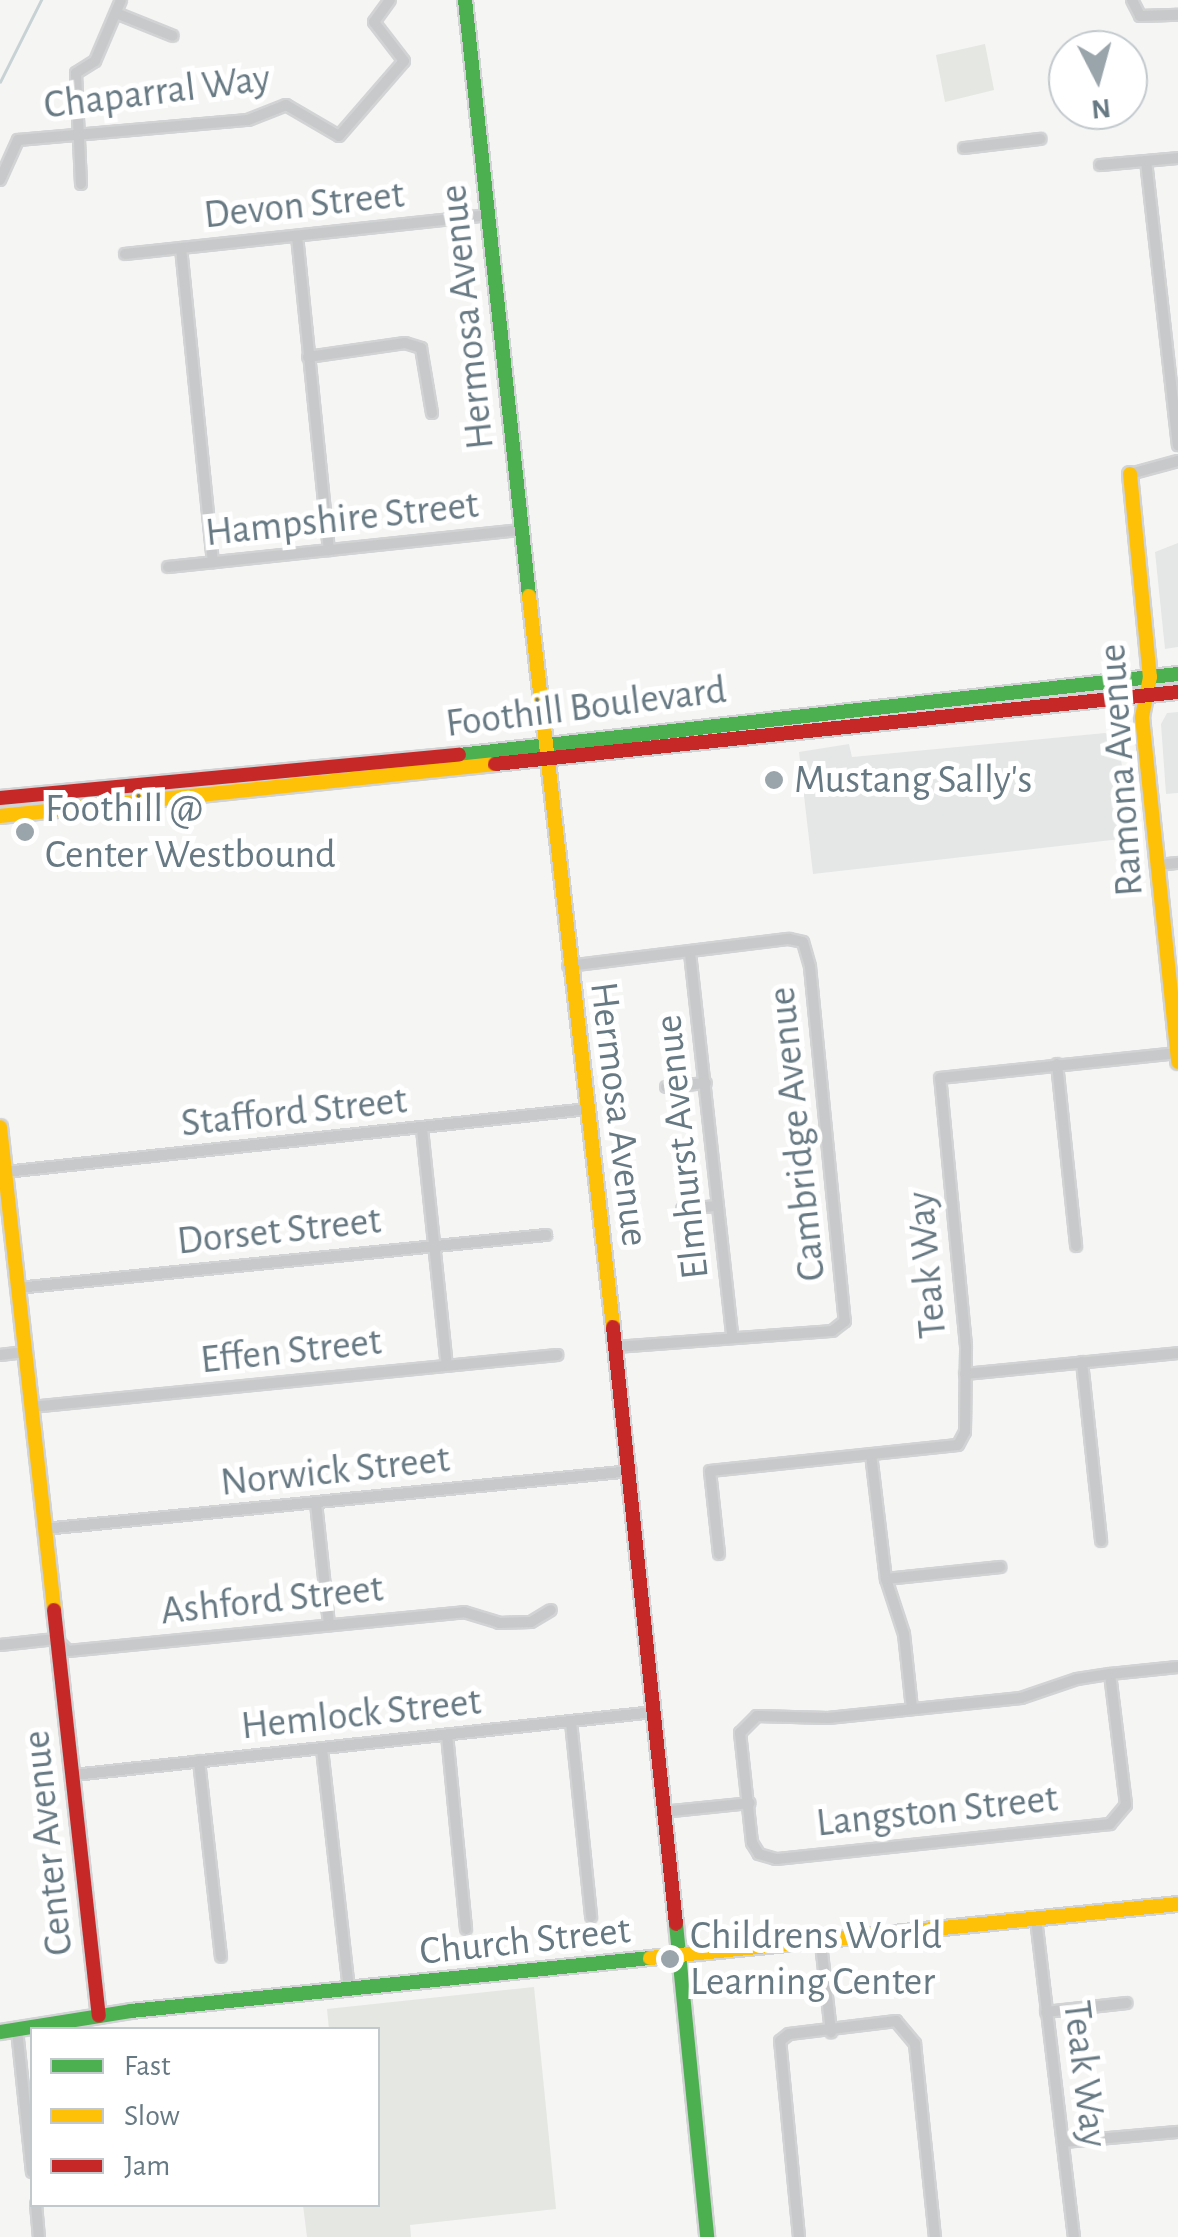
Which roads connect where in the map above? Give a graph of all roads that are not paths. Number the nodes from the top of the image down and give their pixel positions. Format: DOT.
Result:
graph roads {
  1 [pos="121,0"];
  2 [pos="390,0"];
  3 [pos="465,0"];
  4 [pos="1132,0"];
  5 [pos="116,13"];
  6 [pos="1178,15"];
  7 [pos="173,36"];
  8 [pos="78,134"];
  9 [pos="1040,139"];
  10 [pos="964,148"];
  11 [pos="1178,158"];
  12 [pos="1146,161"];
  13 [pos="1100,165"];
  14 [pos="0,180"];
  15 [pos="81,184"];
  16 [pos="489,215"];
  17 [pos="298,236"];
  18 [pos="180,248"];
  19 [pos="125,254"];
  20 [pos="308,356"];
  21 [pos="432,413"];
  22 [pos="1178,445"];
  23 [pos="1178,461"];
  24 [pos="1130,474"];
  25 [pos="521,530"];
  26 [pos="329,550"];
  27 [pos="213,562"];
  28 [pos="168,566"];
  29 [pos="1178,674"];
  30 [pos="1150,678"];
  31 [pos="1178,692"];
  32 [pos="1147,695"];
  33 [pos="545,744"];
  34 [pos="547,763"];
  35 [pos="0,798"];
  36 [pos="0,816"];
  37 [pos="1178,863"];
  38 [pos="1158,865"];
  39 [pos="690,953"];
  40 [pos="568,966"];
  41 [pos="1178,1053"];
  42 [pos="1178,1062"];
  43 [pos="1057,1064"];
  44 [pos="706,1082"];
  45 [pos="666,1086"];
  46 [pos="588,1109"];
  47 [pos="0,1127"];
  48 [pos="422,1129"];
  49 [pos="5,1172"];
  50 [pos="718,1206"];
  51 [pos="682,1210"];
  52 [pos="546,1235"];
  53 [pos="434,1245"];
  54 [pos="1076,1246"];
  55 [pos="18,1288"];
  56 [pos="732,1335"];
  57 [pos="614,1347"];
  58 [pos="24,1352"];
  59 [pos="1178,1353"];
  60 [pos="0,1355"];
  61 [pos="557,1355"];
  62 [pos="1082,1362"];
  63 [pos="447,1366"];
  64 [pos="965,1374"];
  65 [pos="30,1407"];
  66 [pos="872,1454"];
  67 [pos="631,1471"];
  68 [pos="316,1503"];
  69 [pos="44,1529"];
  70 [pos="1100,1540"];
  71 [pos="719,1554"];
  72 [pos="1000,1566"];
  73 [pos="886,1579"];
  74 [pos="551,1610"];
  75 [pos="329,1624"];
  76 [pos="56,1639"];
  77 [pos="0,1645"];
  78 [pos="1178,1667"];
  79 [pos="1110,1674"];
  80 [pos="912,1708"];
  81 [pos="654,1712"];
  82 [pos="571,1722"];
  83 [pos="446,1735"];
  84 [pos="322,1748"];
  85 [pos="199,1761"];
  86 [pos="74,1776"];
  87 [pos="750,1803"];
  88 [pos="661,1812"];
  89 [pos="1178,1904"];
  90 [pos="591,1917"];
  91 [pos="1036,1919"];
  92 [pos="466,1928"];
  93 [pos="821,1944"];
  94 [pos="221,1957"];
  95 [pos="677,1959"];
  96 [pos="350,1990"];
  97 [pos="1126,2003"];
  98 [pos="1046,2012"];
  99 [pos="99,2016"];
  100 [pos="48,2027"];
  101 [pos="30,2029"];
  102 [pos="17,2030"];
  103 [pos="0,2032"];
  104 [pos="831,2032"];
  105 [pos="1178,2132"];
  106 [pos="1064,2142"];
  107 [pos="30,2153"];
  108 [pos="36,2207"];
  109 [pos="39,2237"];
  110 [pos="707,2237"];
  111 [pos="800,2237"];
  112 [pos="935,2237"];
  113 [pos="1074,2237"];
  1 -- 5 [label="street"];
  2 -- 8 [label="street, Chaparral Way"];
  3 -- 16 [label="street, Hermosa Avenue"];
  4 -- 6 [label="street"];
  5 -- 7 [label="street"];
  5 -- 8 [label="street"];
  8 -- 14 [label="street, Chaparral Way"];
  8 -- 15 [label="street"];
  9 -- 10 [label="street"];
  11 -- 12 [label="street"];
  12 -- 13 [label="street"];
  12 -- 22 [label="street"];
  16 -- 17 [label="street, Devon Street"];
  16 -- 25 [label="street, Hermosa Avenue"];
  17 -- 18 [label="street, Devon Street"];
  17 -- 20 [label="street"];
  18 -- 19 [label="street, Devon Street"];
  18 -- 27 [label="street"];
  20 -- 21 [label="street"];
  20 -- 26 [label="street"];
  23 -- 24 [label="street"];
  24 -- 30 [label="street, Ramona Avenue"];
  25 -- 26 [label="street, Hampshire Street"];
  25 -- 33 [label="street, Hermosa Avenue"];
  26 -- 27 [label="street, Hampshire Street"];
  27 -- 28 [label="street, Hampshire Street"];
  29 -- 30 [label="street, Foothill Boulevard"];
  30 -- 32 [label="street, Ramona Avenue"];
  30 -- 33 [label="street, Foothill Boulevard"];
  31 -- 32 [label="street, Foothill Boulevard"];
  32 -- 34 [label="street, Foothill Boulevard"];
  32 -- 38 [label="street, Ramona Avenue"];
  33 -- 34 [label="street, Hermosa Avenue"];
  33 -- 35 [label="street, Foothill Boulevard"];
  34 -- 36 [label="street, Foothill Boulevard"];
  34 -- 40 [label="street, Hermosa Avenue"];
  37 -- 38 [label="street"];
  38 -- 41 [label="street, Ramona Avenue"];
  39 -- 40 [label="street"];
  39 -- 44 [label="street, Elmhurst Avenue"];
  39 -- 56 [label="street, Cambridge Avenue"];
  40 -- 46 [label="street, Hermosa Avenue"];
  41 -- 42 [label="street, Ramona Avenue"];
  41 -- 43 [label="street"];
  43 -- 54 [label="street"];
  43 -- 64 [label="street, Teak Way"];
  44 -- 45 [label="street"];
  44 -- 50 [label="street, Elmhurst Avenue"];
  46 -- 48 [label="street, Stafford Street"];
  46 -- 57 [label="street, Hermosa Avenue"];
  47 -- 49 [label="street, Center Avenue"];
  48 -- 49 [label="street, Stafford Street"];
  48 -- 53 [label="street"];
  49 -- 55 [label="street, Center Avenue"];
  50 -- 51 [label="street"];
  50 -- 56 [label="street, Elmhurst Avenue"];
  52 -- 53 [label="street, Dorset Street"];
  53 -- 55 [label="street, Dorset Street"];
  53 -- 63 [label="street"];
  55 -- 58 [label="street, Center Avenue"];
  56 -- 57 [label="street"];
  57 -- 67 [label="street, Hermosa Avenue"];
  58 -- 60 [label="street"];
  58 -- 65 [label="street, Center Avenue"];
  59 -- 62 [label="street"];
  61 -- 63 [label="street, Effen Street"];
  62 -- 64 [label="street"];
  62 -- 70 [label="street"];
  63 -- 65 [label="street, Effen Street"];
  64 -- 66 [label="street, Teak Way"];
  65 -- 69 [label="street, Center Avenue"];
  66 -- 71 [label="street"];
  66 -- 73 [label="street"];
  67 -- 68 [label="street, Norwick Street"];
  67 -- 81 [label="street, Hermosa Avenue"];
  68 -- 69 [label="street, Norwick Street"];
  68 -- 75 [label="street"];
  69 -- 76 [label="street, Center Avenue"];
  72 -- 73 [label="street"];
  73 -- 80 [label="street"];
  74 -- 75 [label="street, Ashford Street"];
  75 -- 76 [label="street, Ashford Street"];
  76 -- 77 [label="street, Ashford Street"];
  76 -- 86 [label="street, Center Avenue"];
  78 -- 79 [label="street"];
  79 -- 80 [label="street"];
  79 -- 87 [label="street, Langston Street"];
  80 -- 87 [label="street"];
  81 -- 82 [label="street, Hemlock Street"];
  81 -- 88 [label="street, Hermosa Avenue"];
  82 -- 83 [label="street, Hemlock Street"];
  82 -- 90 [label="street"];
  83 -- 84 [label="street, Hemlock Street"];
  83 -- 92 [label="street"];
  84 -- 85 [label="street, Hemlock Street"];
  84 -- 96 [label="street"];
  85 -- 86 [label="street, Hemlock Street"];
  85 -- 94 [label="street"];
  86 -- 99 [label="street, Center Avenue"];
  87 -- 88 [label="street"];
  88 -- 95 [label="street, Hermosa Avenue"];
  89 -- 91 [label="street, Church Street"];
  91 -- 93 [label="street, Church Street"];
  91 -- 98 [label="street, Teak Way"];
  93 -- 95 [label="street, Church Street"];
  93 -- 104 [label="street"];
  95 -- 96 [label="street, Church Street"];
  95 -- 110 [label="street, Hermosa Avenue"];
  96 -- 99 [label="street, Church Street"];
  97 -- 98 [label="street"];
  98 -- 106 [label="street, Teak Way"];
  99 -- 100 [label="street, Church Street"];
  101 -- 102 [label="street, Church Street"];
  102 -- 103 [label="street, Church Street"];
  102 -- 107 [label="street"];
  104 -- 111 [label="street"];
  104 -- 112 [label="street"];
  105 -- 106 [label="street"];
  106 -- 113 [label="street, Teak Way"];
  108 -- 109 [label="street"];
}
